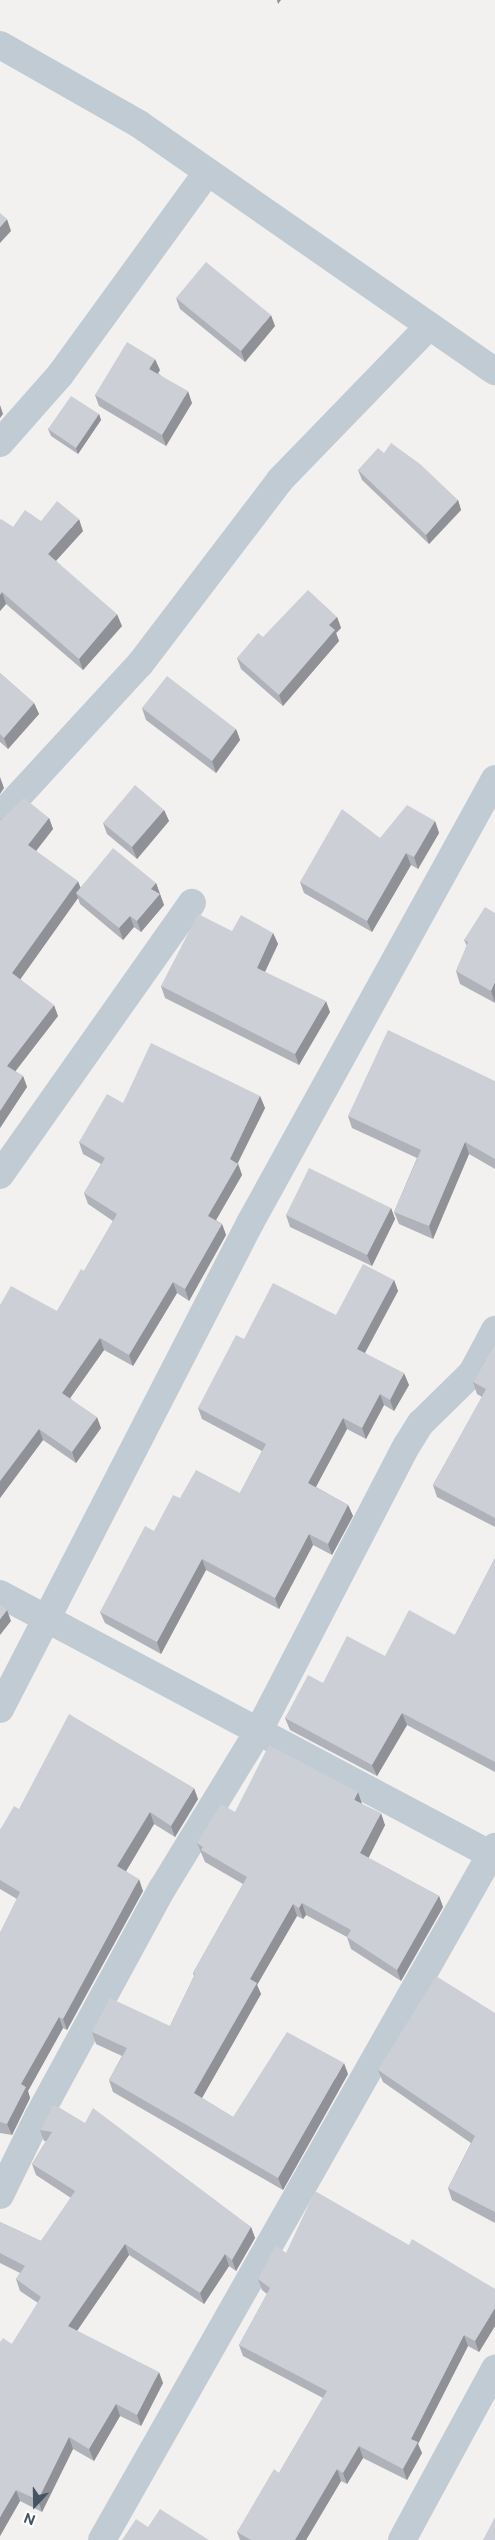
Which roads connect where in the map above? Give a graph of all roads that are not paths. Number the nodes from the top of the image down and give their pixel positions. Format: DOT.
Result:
graph roads {
  1 [pos="2,49"];
  2 [pos="207,173"];
  3 [pos="429,326"];
  4 [pos="495,371"];
  5 [pos="0,444"];
  6 [pos="495,779"];
  7 [pos="0,816"];
  8 [pos="192,903"];
  9 [pos="0,1175"];
  10 [pos="495,1330"];
  11 [pos="0,1594"];
  12 [pos="49,1618"];
  13 [pos="0,1709"];
  14 [pos="260,1730"];
  15 [pos="494,1853"];
  16 [pos="0,2195"];
  17 [pos="495,2369"];
  18 [pos="102,2540"];
  19 [pos="402,2540"];
  1 -- 2 [label="street"];
  2 -- 3 [label="street"];
  2 -- 5 [label="street"];
  3 -- 4 [label="street"];
  3 -- 7 [label="street"];
  6 -- 12 [label="street"];
  8 -- 9 [label="street"];
  10 -- 14 [label="street"];
  11 -- 12 [label="street"];
  12 -- 13 [label="street"];
  12 -- 14 [label="street"];
  14 -- 15 [label="street"];
  14 -- 16 [label="street"];
  15 -- 18 [label="street"];
  17 -- 19 [label="street"];
}
